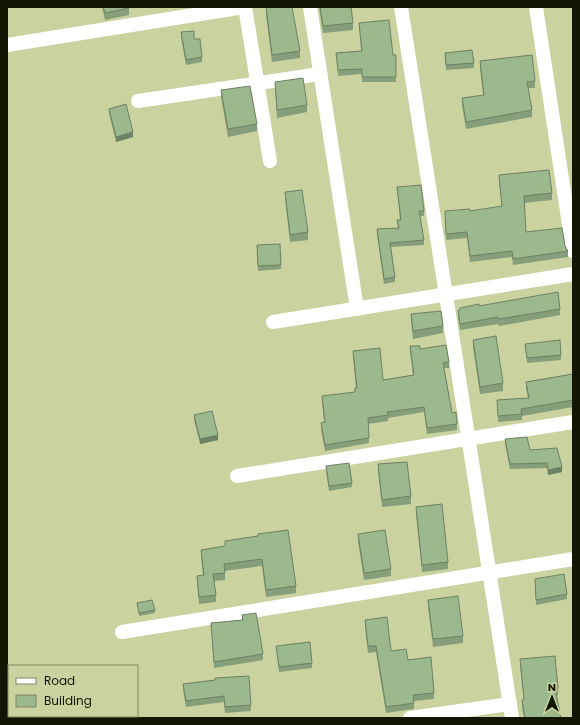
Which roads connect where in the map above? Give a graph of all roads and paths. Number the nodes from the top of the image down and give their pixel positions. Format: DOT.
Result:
graph roads {
  1 [pos="245,7"];
  2 [pos="310,7"];
  3 [pos="401,7"];
  4 [pos="536,7"];
  5 [pos="7,45"];
  6 [pos="320,74"];
  7 [pos="258,84"];
  8 [pos="138,101"];
  9 [pos="270,161"];
  10 [pos="573,251"];
  11 [pos="573,274"];
  12 [pos="446,294"];
  13 [pos="357,309"];
  14 [pos="273,322"];
  15 [pos="573,422"];
  16 [pos="469,439"];
  17 [pos="237,476"];
  18 [pos="573,559"];
  19 [pos="490,573"];
  20 [pos="122,632"];
  21 [pos="510,704"];
  22 [pos="410,718"];
  23 [pos="512,718"];
  1 -- 5 [label="street"];
  1 -- 7 [label="street"];
  2 -- 6 [label="street"];
  3 -- 12 [label="street"];
  4 -- 10 [label="street"];
  6 -- 7 [label="street"];
  6 -- 13 [label="street"];
  7 -- 8 [label="street"];
  7 -- 9 [label="street"];
  11 -- 12 [label="street"];
  12 -- 13 [label="street"];
  12 -- 16 [label="street"];
  13 -- 14 [label="street"];
  15 -- 16 [label="street"];
  16 -- 17 [label="street"];
  16 -- 19 [label="street"];
  18 -- 19 [label="street"];
  19 -- 20 [label="street"];
  19 -- 21 [label="street"];
  21 -- 22 [label="street"];
  21 -- 23 [label="street"];
}
